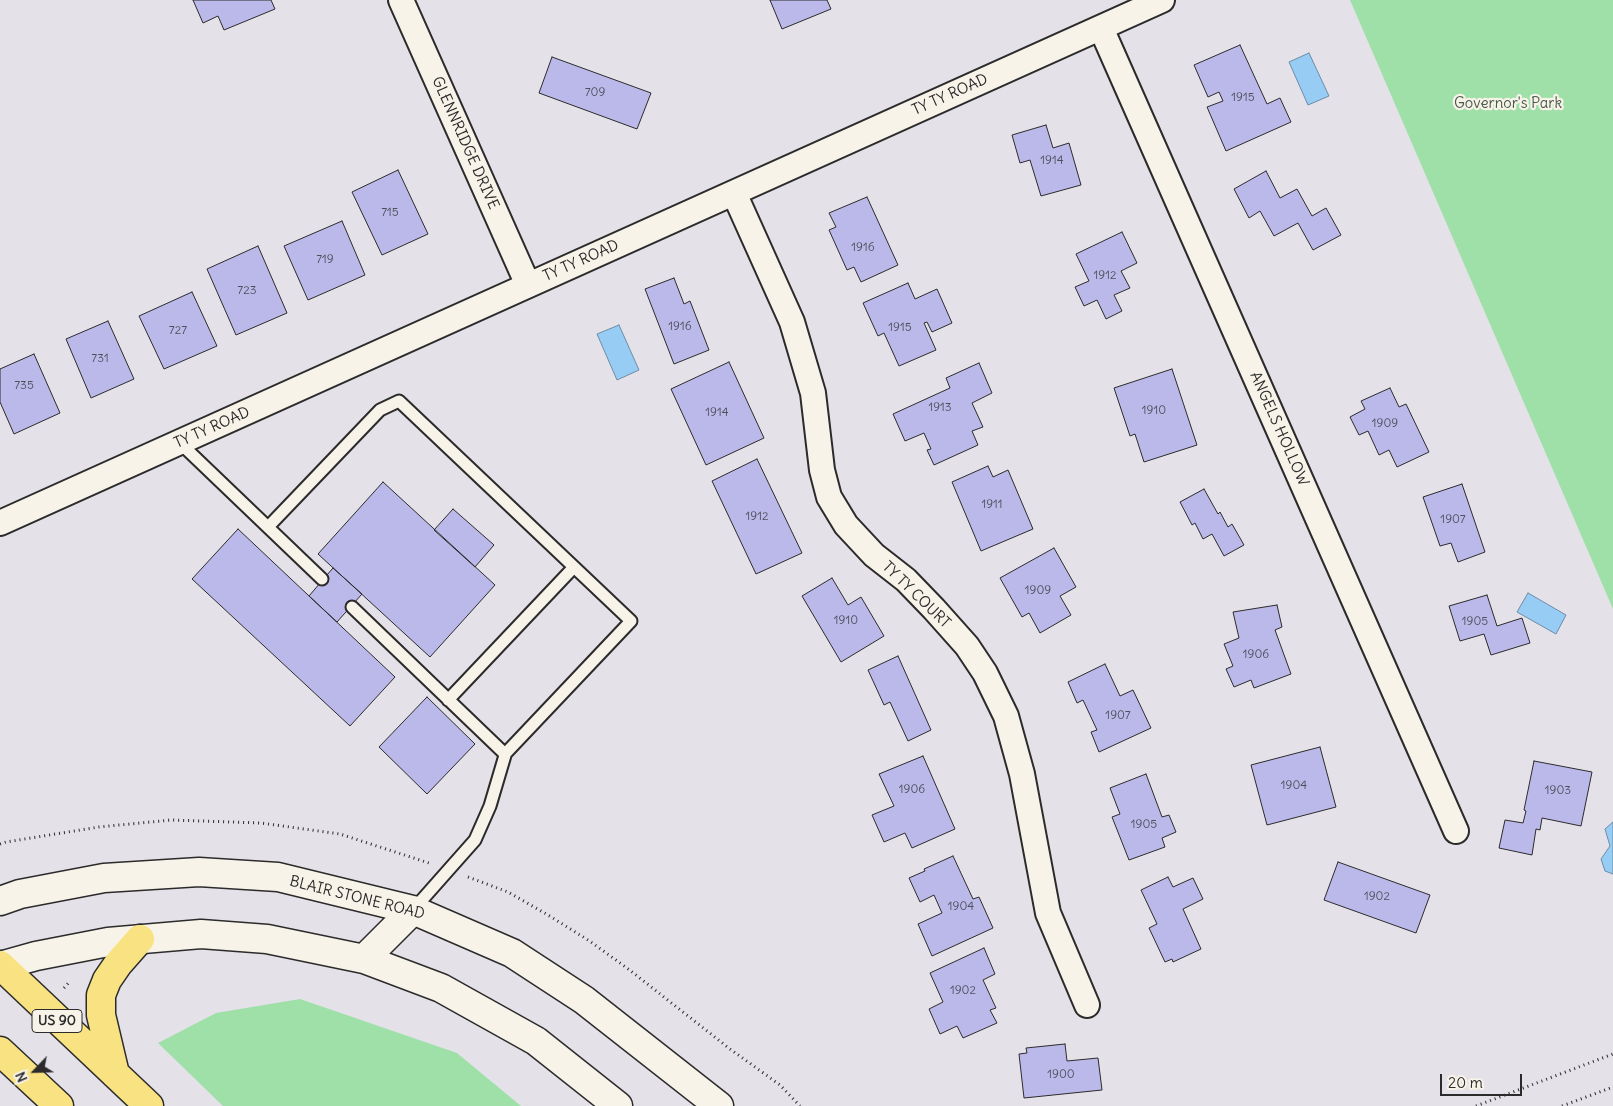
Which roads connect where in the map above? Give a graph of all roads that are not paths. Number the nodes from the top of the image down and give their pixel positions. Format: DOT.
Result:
graph roads {
  1 [pos="401,0"];
  2 [pos="1162,0"];
  3 [pos="1101,28"];
  4 [pos="734,193"];
  5 [pos="528,285"];
  6 [pos="179,442"];
  7 [pos="0,523"];
  8 [pos="268,527"];
  9 [pos="574,567"];
  10 [pos="322,579"];
  11 [pos="352,607"];
  12 [pos="448,700"];
  13 [pos="506,752"];
  14 [pos="1456,831"];
  15 [pos="0,901"];
  16 [pos="414,910"];
  17 [pos="140,939"];
  18 [pos="364,959"];
  19 [pos="0,966"];
  20 [pos="1087,1004"];
  21 [pos="0,1051"];
  22 [pos="115,1074"];
  23 [pos="59,1106"];
  24 [pos="150,1106"];
  25 [pos="618,1106"];
  26 [pos="719,1106"];
  1 -- 5 [label="street, GLENNRIDGE DRIVE"];
  2 -- 3 [label="street, TY TY ROAD"];
  3 -- 4 [label="street, TY TY ROAD"];
  3 -- 14 [label="street, ANGELS HOLLOW"];
  4 -- 5 [label="street, TY TY ROAD"];
  4 -- 20 [label="street, TY TY COURT"];
  5 -- 6 [label="street, TY TY ROAD"];
  6 -- 7 [label="street, TY TY ROAD"];
  6 -- 8 [label="lane"];
  8 -- 9 [label="lane"];
  8 -- 10 [label="lane"];
  9 -- 12 [label="lane"];
  9 -- 13 [label="lane"];
  11 -- 12 [label="lane"];
  12 -- 13 [label="lane"];
  13 -- 16 [label="lane"];
  15 -- 16 [label="main road, BLAIR STONE ROAD"];
  16 -- 18 [label="main road"];
  16 -- 26 [label="main road, BLAIR STONE ROAD"];
  17 -- 18 [label="main road"];
  17 -- 19 [label="main road"];
  17 -- 22 [label="main road"];
  18 -- 25 [label="main road"];
  19 -- 22 [label="main road, US 90"];
  21 -- 23 [label="main road"];
  22 -- 24 [label="main road, US 90"];
}
